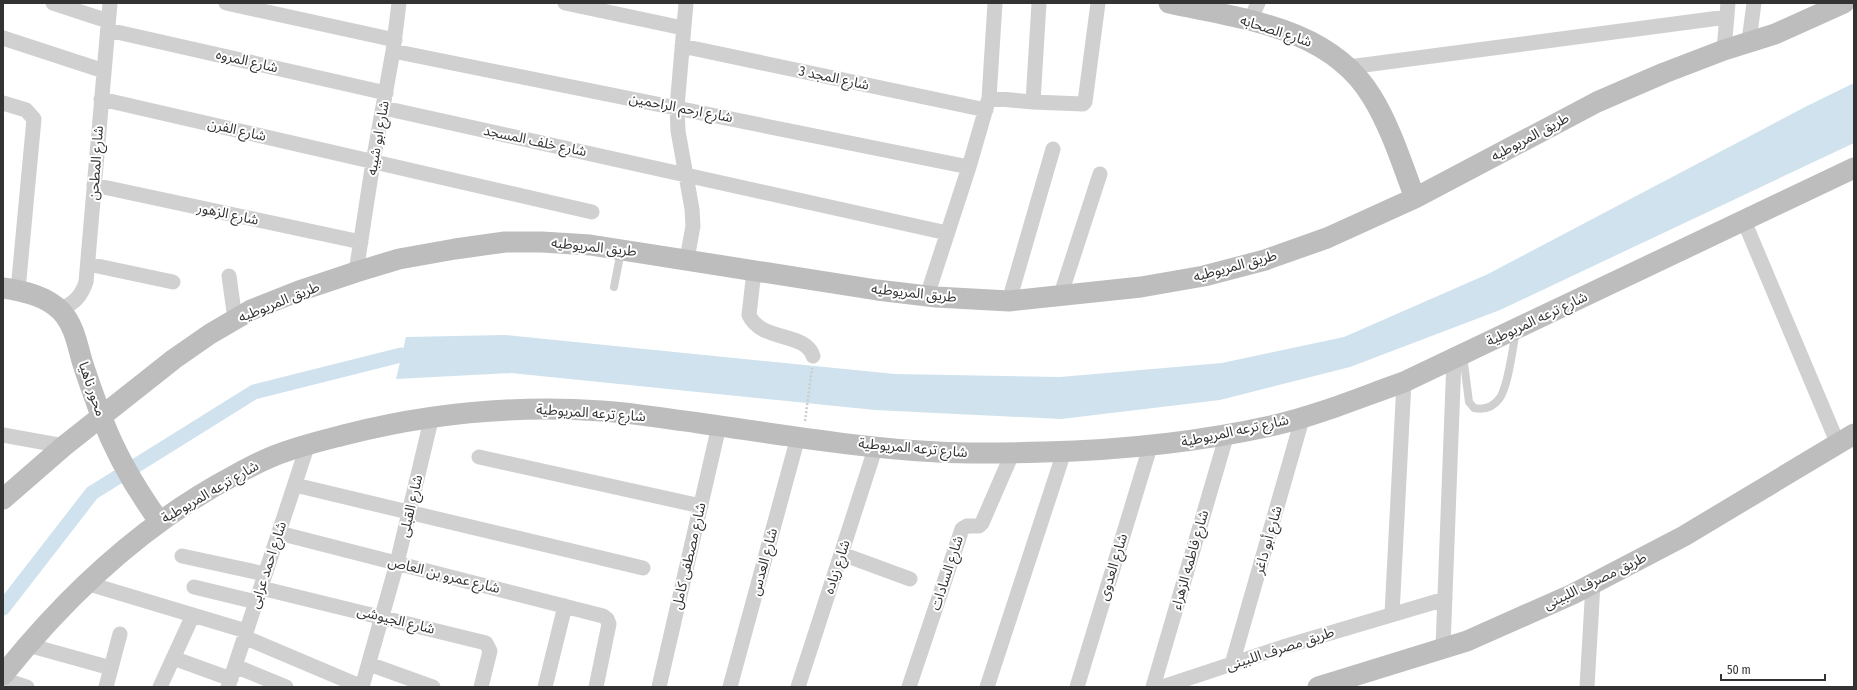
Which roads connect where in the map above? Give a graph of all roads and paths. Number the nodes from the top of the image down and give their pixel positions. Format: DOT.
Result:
graph roads {
  1 [pos="53,3"];
  2 [pos="110,3"];
  3 [pos="226,3"];
  4 [pos="399,3"];
  5 [pos="564,3"];
  6 [pos="686,3"];
  7 [pos="996,3"];
  8 [pos="1039,3"];
  9 [pos="1098,3"];
  10 [pos="1170,3"];
  11 [pos="1754,3"];
  12 [pos="1844,3"];
  13 [pos="1728,10"];
  14 [pos="1254,12"];
  15 [pos="108,26"];
  16 [pos="683,28"];
  17 [pos="3,38"];
  18 [pos="1749,41"];
  19 [pos="394,45"];
  20 [pos="682,46"];
  21 [pos="1724,50"];
  22 [pos="1349,67"];
  23 [pos="104,71"];
  24 [pos="386,93"];
  25 [pos="101,99"];
  26 [pos="1033,102"];
  27 [pos="3,103"];
  28 [pos="988,104"];
  29 [pos="677,107"];
  30 [pos="384,108"];
  31 [pos="1053,149"];
  32 [pos="373,162"];
  33 [pos="969,167"];
  34 [pos="1854,168"];
  35 [pos="686,174"];
  36 [pos="1100,174"];
  37 [pos="94,185"];
  38 [pos="1415,198"];
  39 [pos="592,212"];
  40 [pos="1744,221"];
  41 [pos="947,233"];
  42 [pos="361,242"];
  43 [pos="622,250"];
  44 [pos="687,259"];
  45 [pos="88,264"];
  46 [pos="754,271"];
  47 [pos="356,272"];
  48 [pos="229,276"];
  49 [pos="173,282"];
  50 [pos="614,287"];
  51 [pos="10,289"];
  52 [pos="927,296"];
  53 [pos="1060,297"];
  54 [pos="1009,301"];
  55 [pos="60,310"];
  56 [pos="235,319"];
  57 [pos="1516,329"];
  58 [pos="813,356"];
  59 [pos="1459,356"];
  60 [pos="1404,382"];
  61 [pos="806,407"];
  62 [pos="101,416"];
  63 [pos="432,416"];
  64 [pos="1303,416"];
  65 [pos="719,426"];
  66 [pos="1227,434"];
  67 [pos="3,435"];
  68 [pos="798,436"];
  69 [pos="1846,439"];
  70 [pos="308,444"];
  71 [pos="64,446"];
  72 [pos="876,446"];
  73 [pos="1150,446"];
  74 [pos="1064,452"];
  75 [pos="1012,454"];
  76 [pos="478,456"];
  77 [pos="295,485"];
  78 [pos="7,491"];
  79 [pos="701,506"];
  80 [pos="410,511"];
  81 [pos="154,515"];
  82 [pos="279,533"];
  83 [pos="842,554"];
  84 [pos="182,556"];
  85 [pos="397,563"];
  86 [pos="643,568"];
  87 [pos="910,579"];
  88 [pos="86,583"];
  89 [pos="1593,584"];
  90 [pos="194,587"];
  91 [pos="261,588"];
  92 [pos="1445,599"];
  93 [pos="565,606"];
  94 [pos="1392,614"];
  95 [pos="193,615"];
  96 [pos="383,617"];
  97 [pos="120,634"];
  98 [pos="245,634"];
  99 [pos="28,645"];
  100 [pos="1444,647"];
  101 [pos="173,658"];
  102 [pos="369,664"];
  103 [pos="1232,664"];
  104 [pos="111,668"];
  105 [pos="3,675"];
  106 [pos="231,677"];
  107 [pos="3,679"];
  108 [pos="27,687"];
  109 [pos="106,687"];
  110 [pos="160,687"];
  111 [pos="286,687"];
  112 [pos="362,687"];
  113 [pos="433,687"];
  114 [pos="482,687"];
  115 [pos="545,687"];
  116 [pos="596,687"];
  117 [pos="659,687"];
  118 [pos="730,687"];
  119 [pos="798,687"];
  120 [pos="909,687"];
  121 [pos="987,687"];
  122 [pos="1077,687"];
  123 [pos="1153,687"];
  124 [pos="1162,687"];
  125 [pos="1318,687"];
  126 [pos="1587,687"];
  1 -- 15 [label="street, شارع المروه"];
  2 -- 15 [label="street, شارع المطحن"];
  3 -- 19 [label="street, شارع ارحم الراحمين"];
  4 -- 19 [label="street, شارع ابو شيبه"];
  5 -- 16 [label="street"];
  6 -- 16 [label="street"];
  7 -- 28 [label="street"];
  8 -- 26 [label="street"];
  9 -- 26 [label="street, شارع المجد 3"];
  10 -- 14 [label="street, شارع الصحابه"];
  11 -- 18 [label="street"];
  12 -- 18 [label="street, طريق المريوطيه"];
  13 -- 21 [label="street"];
  13 -- 22 [label="street"];
  14 -- 22 [label="street, شارع الصحابه"];
  15 -- 23 [label="street, شارع المطحن"];
  15 -- 24 [label="street, شارع المروه"];
  16 -- 20 [label="street"];
  17 -- 23 [label="street"];
  18 -- 21 [label="street, طريق المريوطيه"];
  19 -- 24 [label="street, شارع ابو شيبه"];
  19 -- 29 [label="street, شارع ارحم الراحمين"];
  20 -- 28 [label="street, شارع المجد 3"];
  20 -- 29 [label="street"];
  21 -- 38 [label="street, طريق المريوطيه"];
  22 -- 38 [label="street, شارع الصحابه"];
  23 -- 25 [label="street, شارع المطحن"];
  24 -- 30 [label="street, شارع ابو شيبه"];
  25 -- 32 [label="street, شارع الفرن"];
  25 -- 37 [label="street, شارع المطحن"];
  26 -- 28 [label="street, شارع المجد 3"];
  27 -- 51 [label="street"];
  28 -- 33 [label="street"];
  29 -- 33 [label="street, شارع ارحم الراحمين"];
  29 -- 35 [label="street"];
  30 -- 32 [label="street, شارع ابو شيبه"];
  30 -- 35 [label="street, شارع خلف المسجد"];
  31 -- 54 [label="street"];
  32 -- 39 [label="street, شارع الفرن"];
  32 -- 42 [label="street, شارع ابو شيبه"];
  33 -- 41 [label="street"];
  34 -- 40 [label="street, شارع ترعه المريوطية"];
  35 -- 41 [label="street, شارع خلف المسجد"];
  35 -- 44 [label="street"];
  36 -- 53 [label="street"];
  37 -- 42 [label="street, شارع الزهور"];
  37 -- 45 [label="street, شارع المطحن"];
  38 -- 53 [label="street, طريق المريوطيه"];
  40 -- 57 [label="street, شارع ترعه المريوطية"];
  40 -- 69 [label="street"];
  41 -- 52 [label="street"];
  42 -- 47 [label="street, شارع ابو شيبه"];
  43 -- 44 [label="street, طريق المريوطيه"];
  43 -- 47 [label="street, طريق المريوطيه"];
  43 -- 50 [label="lane"];
  44 -- 46 [label="street, طريق المريوطيه"];
  45 -- 49 [label="street"];
  45 -- 55 [label="street, شارع المطحن"];
  46 -- 52 [label="street, طريق المريوطيه"];
  46 -- 58 [label="street"];
  47 -- 56 [label="street, طريق المريوطيه"];
  48 -- 56 [label="street"];
  51 -- 55 [label="street, محور ناهيا"];
  52 -- 54 [label="street, طريق المريوطيه"];
  53 -- 54 [label="street, طريق المريوطيه"];
  55 -- 62 [label="street, محور ناهيا"];
  56 -- 62 [label="street, طريق المريوطيه"];
  57 -- 59 [label="street, شارع ترعه المريوطية"];
  57 -- 59 [label="lane"];
  58 -- 61 [label="path"];
  59 -- 60 [label="street, شارع ترعه المريوطية"];
  59 -- 92 [label="street"];
  60 -- 64 [label="street, شارع ترعه المريوطية"];
  60 -- 94 [label="street"];
  62 -- 71 [label="street, طريق المريوطيه"];
  62 -- 81 [label="street, محور ناهيا"];
  63 -- 65 [label="street, شارع ترعه المريوطية"];
  63 -- 70 [label="street, شارع ترعه المريوطية"];
  63 -- 80 [label="street, شارع القبلى"];
  64 -- 66 [label="street, شارع ترعه المريوطية"];
  64 -- 103 [label="street, شارع أبو داغر"];
  65 -- 68 [label="street, شارع ترعه المريوطية"];
  65 -- 79 [label="street, شارع مصطفى كامل"];
  66 -- 73 [label="street, شارع ترعه المريوطية"];
  66 -- 123 [label="street, شارع فاطمه الزهراء"];
  67 -- 71 [label="street"];
  68 -- 72 [label="street, شارع ترعه المريوطية"];
  68 -- 118 [label="street, شارع العدس"];
  69 -- 89 [label="street, طريق مصرف اللبينى"];
  70 -- 77 [label="street, شارع احمد عرابى"];
  70 -- 81 [label="street, شارع ترعه المريوطية"];
  71 -- 78 [label="street, طريق المريوطيه"];
  72 -- 75 [label="street, شارع ترعه المريوطية"];
  72 -- 83 [label="street, شارع زياده"];
  73 -- 74 [label="street, شارع ترعه المريوطية"];
  73 -- 122 [label="street, شارع العدوى"];
  74 -- 75 [label="street, شارع ترعه المريوطية"];
  74 -- 121 [label="street"];
  75 -- 120 [label="street, شارع السادات"];
  76 -- 79 [label="street"];
  77 -- 80 [label="street"];
  77 -- 82 [label="street, شارع احمد عرابى"];
  79 -- 117 [label="street, شارع مصطفى كامل"];
  80 -- 85 [label="street, شارع القبلى"];
  80 -- 86 [label="street"];
  81 -- 88 [label="street, شارع ترعه المريوطية"];
  82 -- 85 [label="street, شارع عمرو بن العاص"];
  82 -- 91 [label="street, شارع احمد عرابى"];
  83 -- 87 [label="street"];
  83 -- 119 [label="street, شارع زياده"];
  84 -- 91 [label="street"];
  85 -- 93 [label="street, شارع عمرو بن العاص"];
  85 -- 96 [label="street, شارع القبلى"];
  88 -- 95 [label="street"];
  88 -- 99 [label="street, شارع ترعه المريوطية"];
  89 -- 100 [label="street, طريق مصرف اللبينى"];
  89 -- 126 [label="street"];
  90 -- 91 [label="street"];
  91 -- 96 [label="street, شارع الجيوشى"];
  91 -- 98 [label="street, شارع احمد عرابى"];
  92 -- 94 [label="street, طريق مصرف اللبينى"];
  92 -- 100 [label="street"];
  93 -- 115 [label="street"];
  93 -- 116 [label="street, شارع عمرو بن العاص"];
  94 -- 103 [label="street, طريق مصرف اللبينى"];
  95 -- 98 [label="street"];
  95 -- 101 [label="street"];
  96 -- 102 [label="street, شارع القبلى"];
  96 -- 114 [label="street, شارع الجيوشى"];
  97 -- 104 [label="street"];
  98 -- 106 [label="street, شارع احمد عرابى"];
  98 -- 112 [label="street"];
  99 -- 104 [label="street"];
  99 -- 105 [label="street, شارع ترعه المريوطية"];
  100 -- 125 [label="street, طريق مصرف اللبينى"];
  101 -- 106 [label="street"];
  101 -- 110 [label="street"];
  102 -- 112 [label="street, شارع القبلى"];
  102 -- 113 [label="street"];
  103 -- 124 [label="street, طريق مصرف اللبينى"];
  104 -- 109 [label="street"];
  106 -- 111 [label="street"];
  107 -- 108 [label="street"];
}
